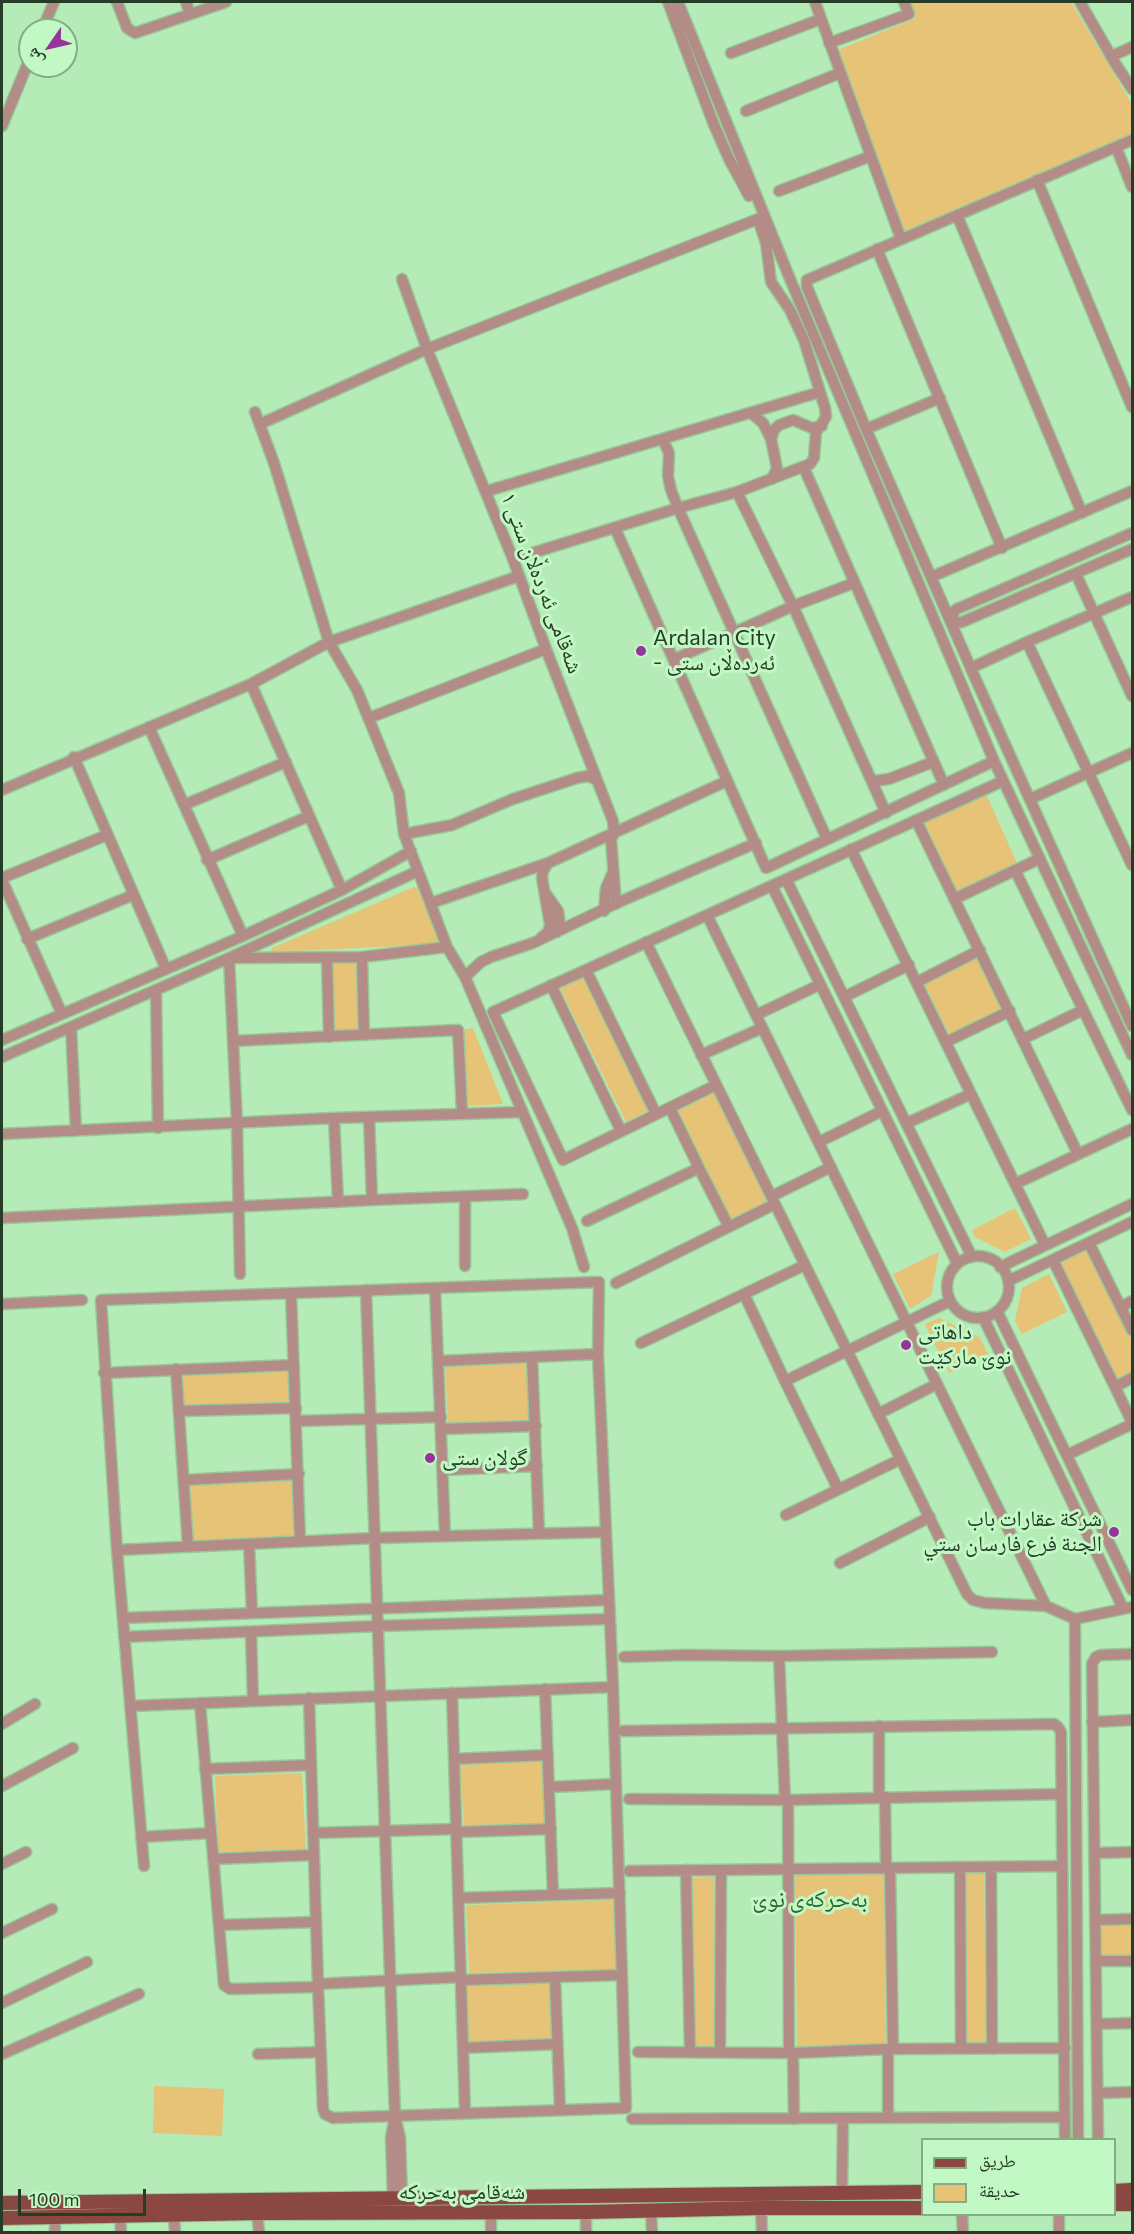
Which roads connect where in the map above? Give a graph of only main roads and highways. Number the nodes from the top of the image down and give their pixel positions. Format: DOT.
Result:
graph roads {
  1 [pos="1132,2190"];
  2 [pos="1116,2191"];
  3 [pos="921,2192"];
  4 [pos="661,2194"];
  5 [pos="691,2194"];
  6 [pos="2,2203"];
  7 [pos="58,2203"];
  8 [pos="1116,2204"];
  9 [pos="1132,2204"];
  10 [pos="921,2208"];
  11 [pos="691,2210"];
  12 [pos="657,2211"];
  13 [pos="57,2217"];
  14 [pos="2,2218"];
  1 -- 2 [label="main road"];
  3 -- 5 [label="main road, شەقامی بەحرکە"];
  4 -- 5 [label="main road, شەقامی بەحرکە"];
  4 -- 7 [label="main road, شەقامی بەحرکە"];
  4 -- 12 [label="main road"];
  5 -- 11 [label="main road"];
  6 -- 7 [label="main road, شەقامی بەحرکە"];
  7 -- 13 [label="main road"];
  8 -- 9 [label="main road"];
  10 -- 11 [label="main road, شەقامی بەحرکە"];
  11 -- 12 [label="main road, شەقامی بەحرکە"];
  12 -- 13 [label="main road, شەقامی بەحرکە"];
  13 -- 14 [label="main road, شەقامی بەحرکە"];
}
